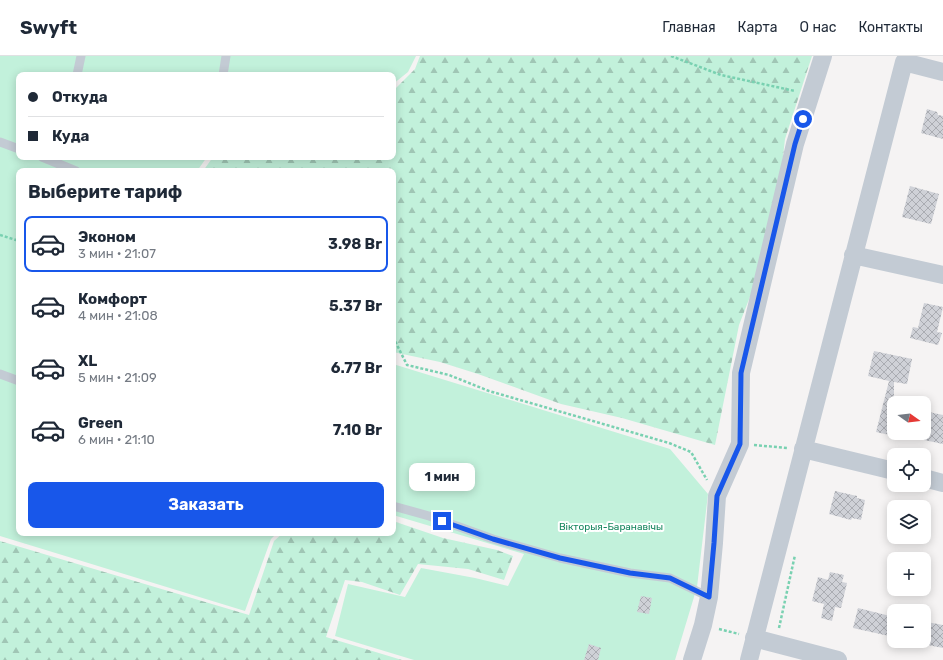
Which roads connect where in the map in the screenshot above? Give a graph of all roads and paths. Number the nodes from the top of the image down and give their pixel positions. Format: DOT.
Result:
graph roads {
  1 [pos="81,56"];
  2 [pos="226,56"];
  3 [pos="670,56"];
  4 [pos="823,56"];
  5 [pos="78,72"];
  6 [pos="223,72"];
  7 [pos="943,72"];
  8 [pos="811,95"];
  9 [pos="0,142"];
  10 [pos="16,148"];
  11 [pos="60,160"];
  12 [pos="72,168"];
  13 [pos="0,235"];
  14 [pos="16,240"];
  15 [pos="853,255"];
  16 [pos="943,275"];
  17 [pos="396,343"];
  18 [pos="0,374"];
  19 [pos="16,380"];
  20 [pos="740,444"];
  21 [pos="803,449"];
  22 [pos="887,469"];
  23 [pos="931,480"];
  24 [pos="943,483"];
  25 [pos="717,496"];
  26 [pos="396,507"];
  27 [pos="709,597"];
  28 [pos="702,625"];
  29 [pos="754,638"];
  30 [pos="692,660"];
  31 [pos="749,660"];
  32 [pos="838,660"];
  1 -- 5 [label="lane"];
  2 -- 6 [label="lane"];
  3 -- 8 [label="path"];
  4 -- 8 [label="street"];
  7 -- 15 [label="street"];
  8 -- 20 [label="street"];
  9 -- 10 [label="lane"];
  11 -- 12 [label="lane"];
  13 -- 14 [label="path"];
  15 -- 16 [label="street"];
  15 -- 21 [label="street"];
  17 -- 25 [label="path"];
  18 -- 19 [label="lane"];
  20 -- 21 [label="path"];
  20 -- 25 [label="street"];
  21 -- 22 [label="street"];
  21 -- 29 [label="street"];
  23 -- 24 [label="street"];
  25 -- 27 [label="street"];
  26 -- 27 [label="lane"];
  27 -- 28 [label="street"];
  28 -- 29 [label="path"];
  28 -- 30 [label="street"];
  29 -- 31 [label="street"];
  29 -- 32 [label="street"];
}
